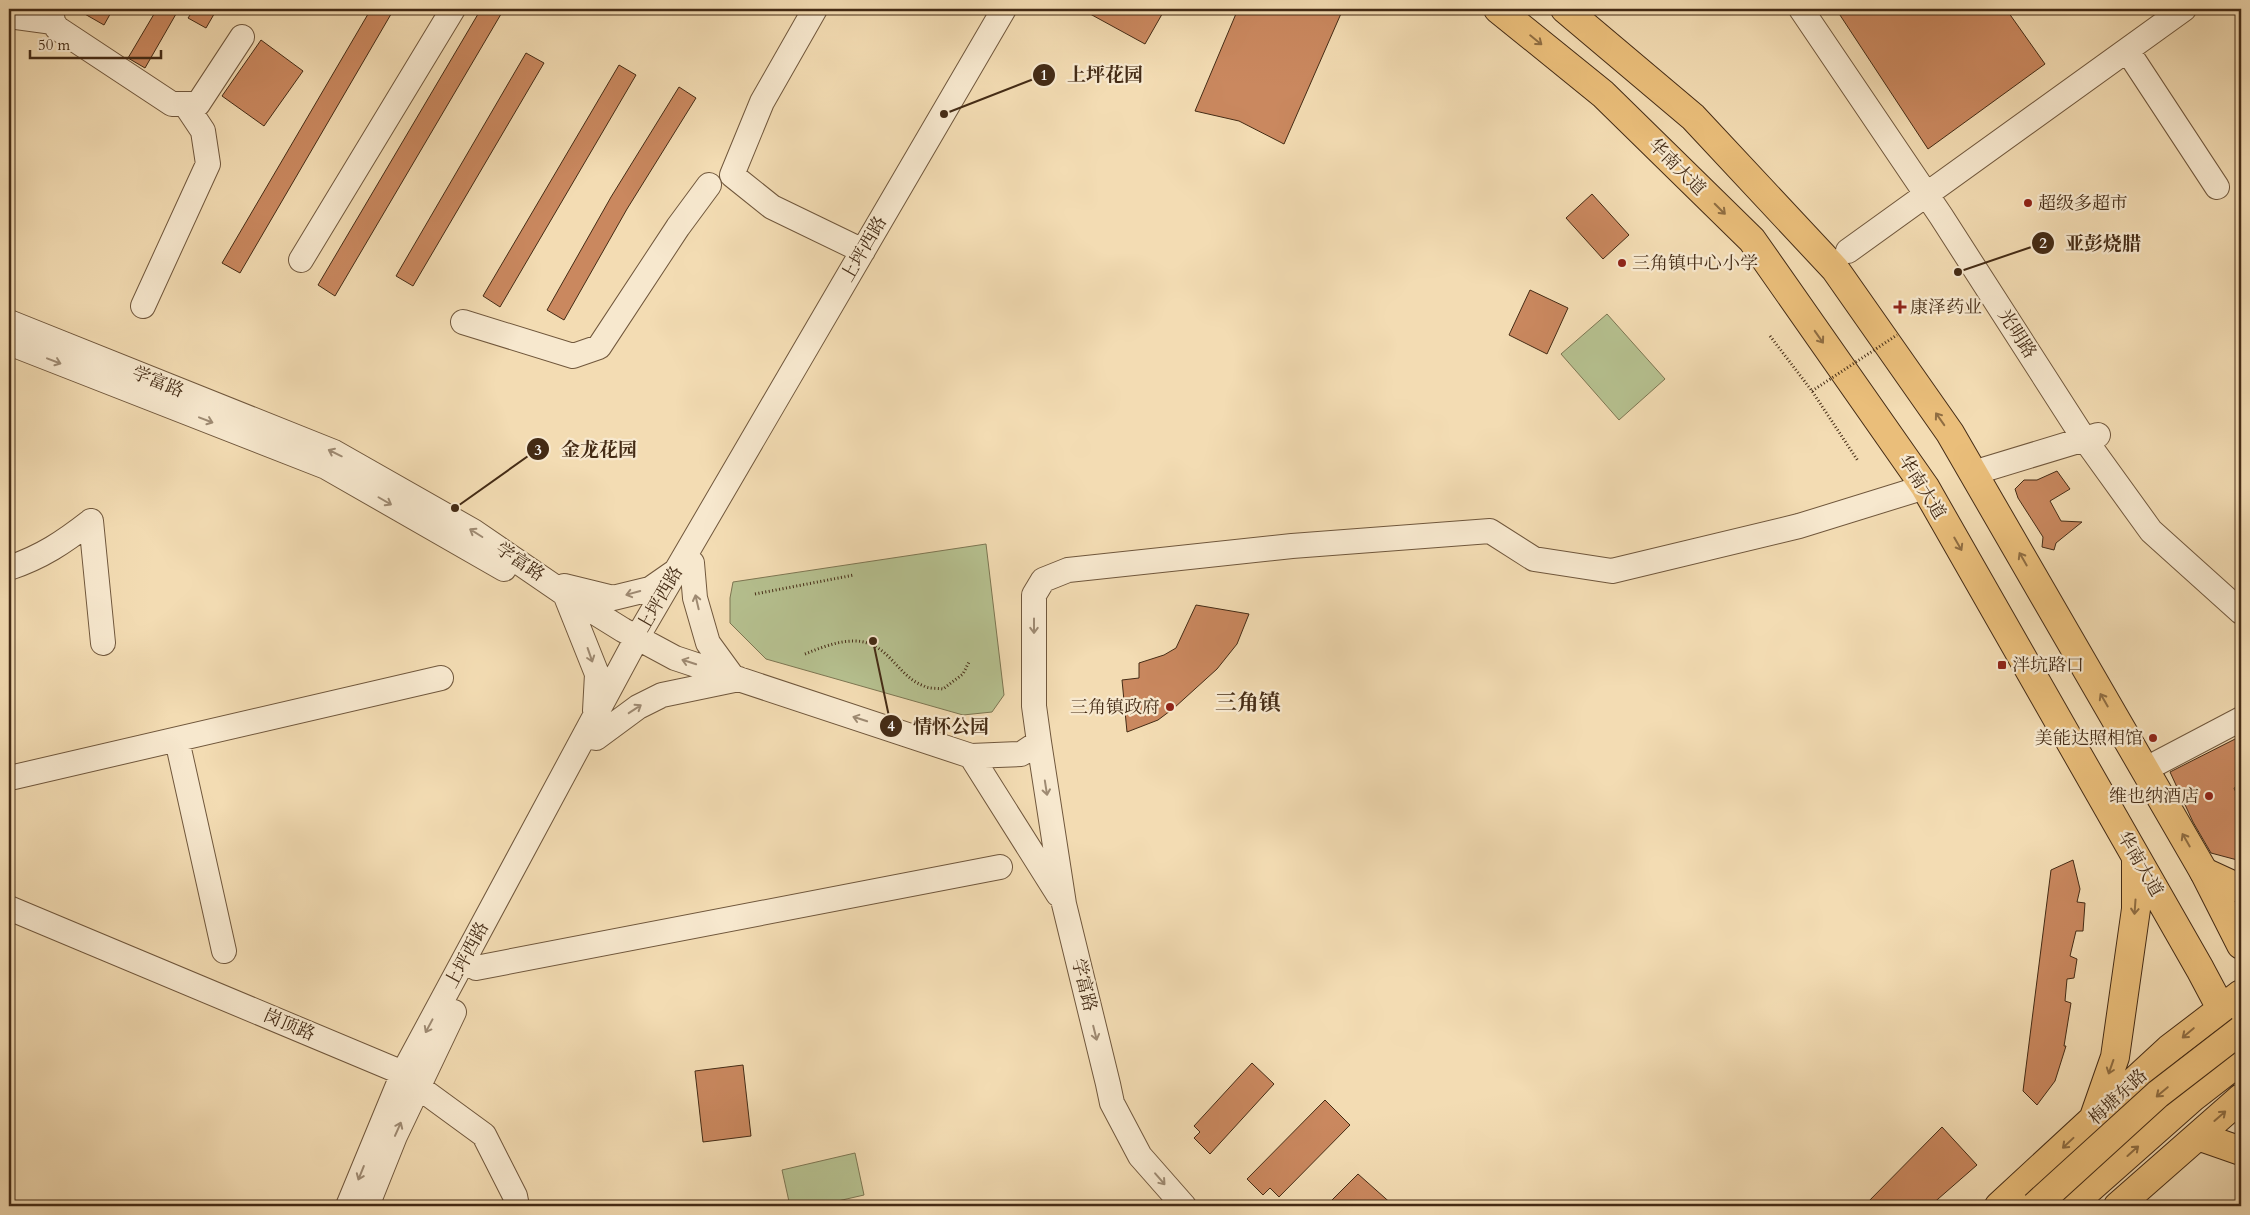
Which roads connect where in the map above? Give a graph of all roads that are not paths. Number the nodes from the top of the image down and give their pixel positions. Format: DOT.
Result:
graph roads {
  1 [pos="453,9"];
  2 [pos="815,9"];
  3 [pos="1004,9"];
  4 [pos="1016,9"];
  5 [pos="1498,9"];
  6 [pos="1565,9"];
  7 [pos="1801,9"];
  8 [pos="2184,9"];
  9 [pos="9,16"];
  10 [pos="52,16"];
  11 [pos="242,37"];
  12 [pos="2127,50"];
  13 [pos="185,104"];
  14 [pos="709,184"];
  15 [pos="2217,187"];
  16 [pos="1927,194"];
  17 [pos="863,251"];
  18 [pos="1848,251"];
  19 [pos="301,260"];
  20 [pos="143,306"];
  21 [pos="9,322"];
  22 [pos="463,322"];
  23 [pos="9,343"];
  24 [pos="2098,435"];
  25 [pos="1973,473"];
  26 [pos="1925,487"];
  27 [pos="684,567"];
  28 [pos="9,568"];
  29 [pos="560,589"];
  30 [pos="2241,612"];
  31 [pos="102,643"];
  32 [pos="640,643"];
  33 [pos="441,678"];
  34 [pos="735,678"];
  35 [pos="2241,720"];
  36 [pos="595,728"];
  37 [pos="176,740"];
  38 [pos="1039,742"];
  39 [pos="971,756"];
  40 [pos="2144,770"];
  41 [pos="14,777"];
  42 [pos="2136,858"];
  43 [pos="1000,867"];
  44 [pos="2204,872"];
  45 [pos="2241,889"];
  46 [pos="1064,904"];
  47 [pos="9,908"];
  48 [pos="2241,945"];
  49 [pos="224,951"];
  50 [pos="476,968"];
  51 [pos="2232,1001"];
  52 [pos="2241,1030"];
  53 [pos="2241,1046"];
  54 [pos="2241,1060"];
  55 [pos="410,1080"];
  56 [pos="2241,1098"];
  57 [pos="2092,1121"];
  58 [pos="2198,1136"];
  59 [pos="2241,1150"];
  60 [pos="348,1206"];
  61 [pos="367,1206"];
  62 [pos="517,1206"];
  63 [pos="1184,1206"];
  64 [pos="1999,1206"];
  65 [pos="2035,1206"];
  66 [pos="2070,1206"];
  67 [pos="2118,1206"];
  1 -- 19 [label="street"];
  2 -- 17 [label="street"];
  3 -- 17 [label="street, 上坪西路"];
  4 -- 27 [label="street, 上坪西路"];
  5 -- 26 [label="main road, 华南大道, one-way"];
  25 -- 6 [label="main road, one-way"];
  7 -- 16 [label="street, 光明路"];
  8 -- 12 [label="street"];
  9 -- 10 [label="street"];
  10 -- 13 [label="street"];
  11 -- 13 [label="street"];
  12 -- 15 [label="street"];
  12 -- 16 [label="street"];
  13 -- 20 [label="street"];
  14 -- 22 [label="street"];
  16 -- 18 [label="street"];
  16 -- 30 [label="street, 光明路"];
  17 -- 27 [label="street, 上坪西路"];
  29 -- 21 [label="street, 学富路, one-way"];
  23 -- 32 [label="street, 学富路, one-way"];
  24 -- 25 [label="street"];
  40 -- 25 [label="main road, one-way"];
  26 -- 38 [label="street, 学富路, one-way"];
  26 -- 42 [label="main road, 华南大道, one-way"];
  27 -- 29 [label="street, one-way"];
  27 -- 32 [label="street, 上坪西路"];
  34 -- 27 [label="street, one-way"];
  28 -- 31 [label="street"];
  29 -- 32 [label="street, 学富路"];
  29 -- 36 [label="street, one-way"];
  34 -- 32 [label="street, 学富路, one-way"];
  32 -- 36 [label="street, 上坪西路"];
  33 -- 37 [label="street"];
  36 -- 34 [label="street, one-way"];
  39 -- 34 [label="street, 学富路, one-way"];
  35 -- 40 [label="street"];
  36 -- 50 [label="street, 上坪西路"];
  36 -- 55 [label="street, 上坪西路, one-way"];
  37 -- 41 [label="street"];
  37 -- 49 [label="street"];
  38 -- 39 [label="street, 学富路"];
  38 -- 46 [label="street, 学富路, one-way"];
  39 -- 46 [label="street"];
  44 -- 40 [label="main road, one-way"];
  42 -- 51 [label="main road, 华南大道"];
  42 -- 57 [label="main road, one-way"];
  43 -- 50 [label="street"];
  44 -- 45 [label="main road"];
  44 -- 48 [label="main road"];
  46 -- 63 [label="street, 学富路, one-way"];
  47 -- 55 [label="street, 岗顶路"];
  50 -- 55 [label="street, 上坪西路"];
  51 -- 53 [label="main road, 华南大道"];
  51 -- 57 [label="main road, 梅塘东路, one-way"];
  52 -- 65 [label="main road, one-way, bridge"];
  66 -- 54 [label="main road, one-way"];
  55 -- 60 [label="street, 上坪西路, one-way"];
  61 -- 55 [label="street, 上坪西路, one-way"];
  55 -- 62 [label="street, 岗顶路"];
  58 -- 56 [label="main road, one-way"];
  57 -- 64 [label="main road, 梅塘东路, one-way"];
  58 -- 59 [label="main road"];
  58 -- 67 [label="main road"];
}
